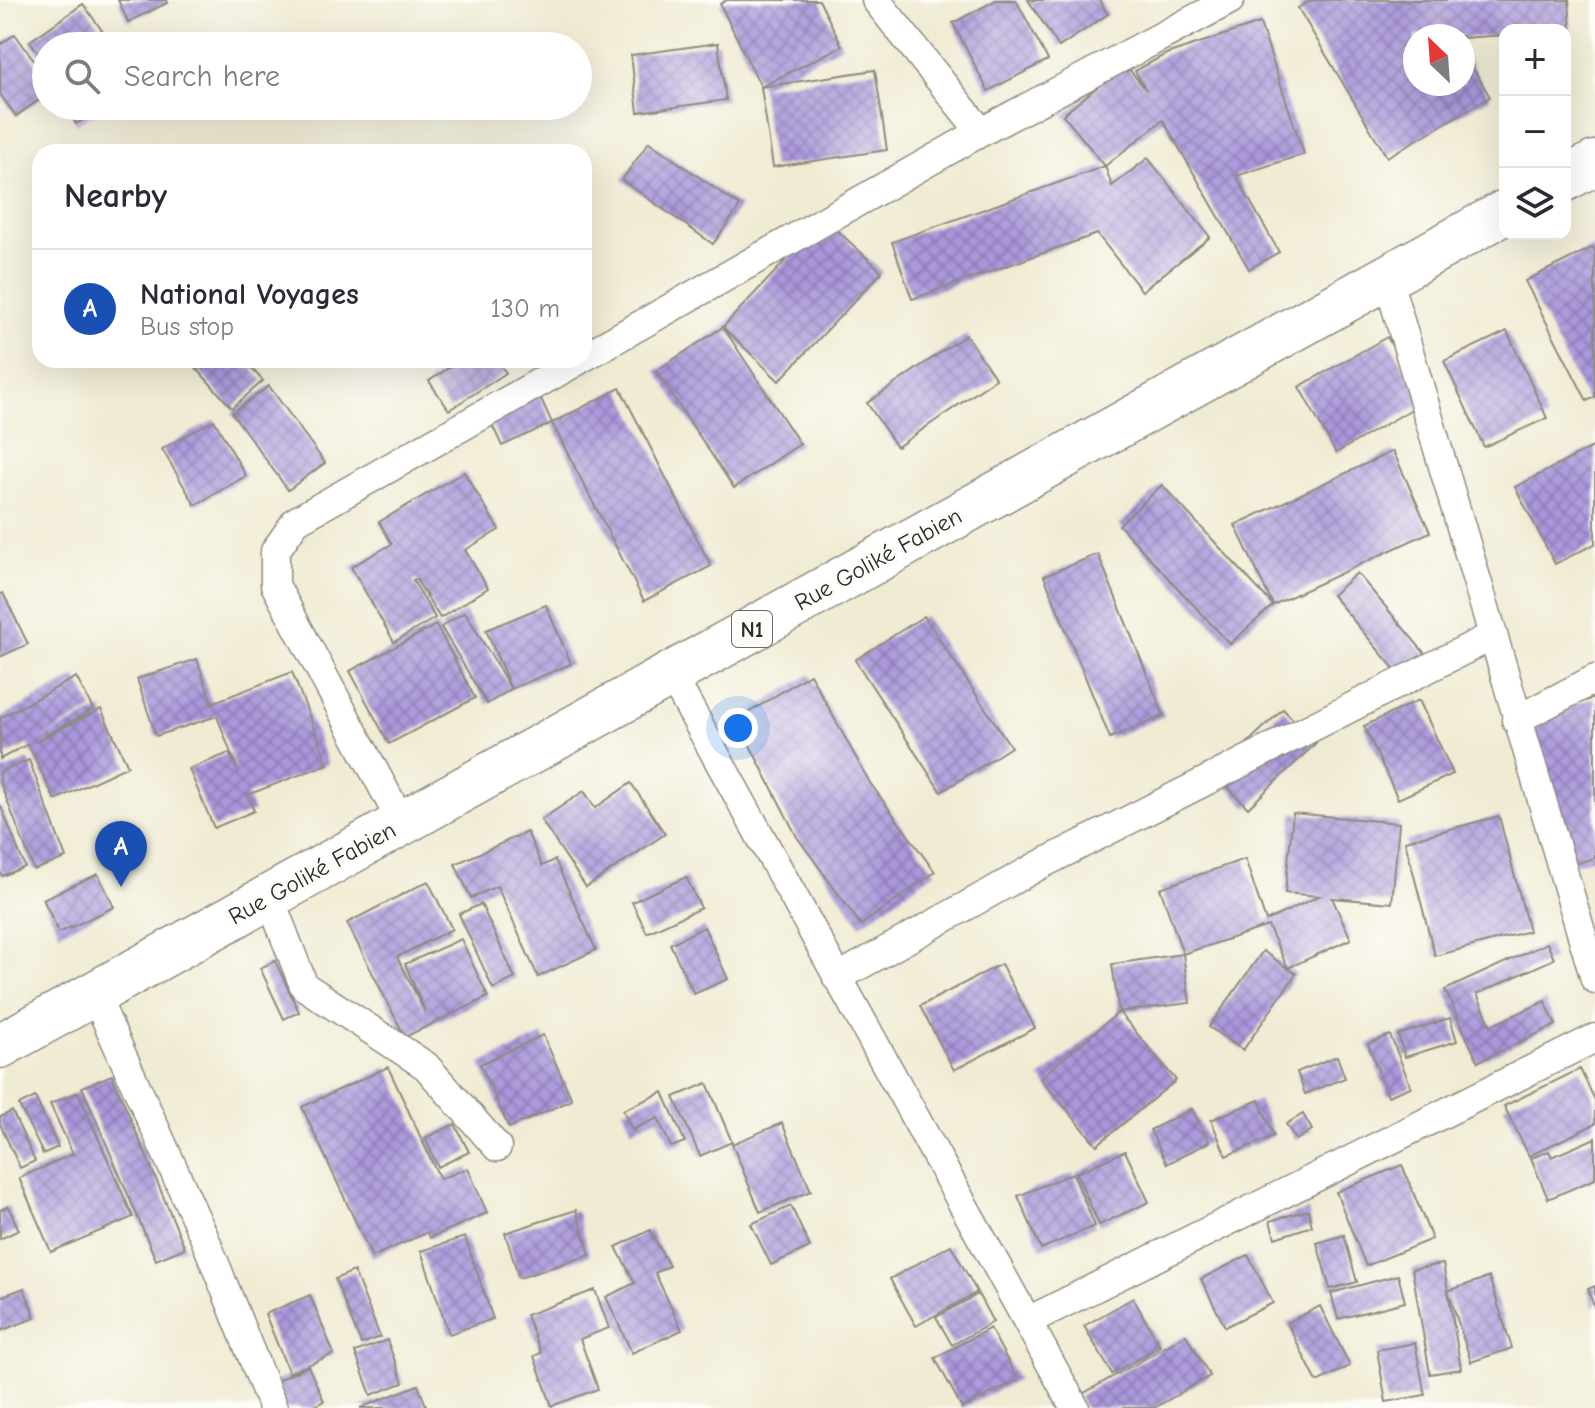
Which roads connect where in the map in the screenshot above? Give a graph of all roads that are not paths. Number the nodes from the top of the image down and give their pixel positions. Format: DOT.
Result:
graph roads {
  1 [pos="876,0"];
  2 [pos="1230,0"];
  3 [pos="981,132"];
  4 [pos="1595,163"];
  5 [pos="1571,176"];
  6 [pos="1499,215"];
  7 [pos="1387,277"];
  8 [pos="592,352"];
  9 [pos="565,368"];
  10 [pos="1492,636"];
  11 [pos="671,674"];
  12 [pos="1595,679"];
  13 [pos="1516,720"];
  14 [pos="402,823"];
  15 [pos="269,896"];
  16 [pos="837,978"];
  17 [pos="1595,979"];
  18 [pos="95,995"];
  19 [pos="1595,1038"];
  20 [pos="0,1046"];
  21 [pos="497,1147"];
  22 [pos="1028,1321"];
  23 [pos="273,1408"];
  24 [pos="1075,1408"];
  1 -- 3 [label="street"];
  2 -- 3 [label="street"];
  3 -- 8 [label="street"];
  4 -- 5 [label="highway"];
  6 -- 7 [label="highway, Rue Goliké Fabien / N1"];
  7 -- 10 [label="street"];
  7 -- 11 [label="highway, Rue Goliké Fabien / N1"];
  9 -- 14 [label="street"];
  10 -- 13 [label="street"];
  10 -- 16 [label="street"];
  11 -- 14 [label="highway, Rue Goliké Fabien / N1"];
  11 -- 16 [label="street"];
  12 -- 13 [label="street"];
  13 -- 17 [label="street"];
  14 -- 15 [label="highway, Rue Goliké Fabien / N1"];
  15 -- 18 [label="highway, Rue Goliké Fabien / N1"];
  15 -- 21 [label="street"];
  16 -- 22 [label="street"];
  18 -- 20 [label="highway, Rue Goliké Fabien / N1"];
  18 -- 23 [label="street"];
  19 -- 22 [label="street"];
  22 -- 24 [label="street"];
}
